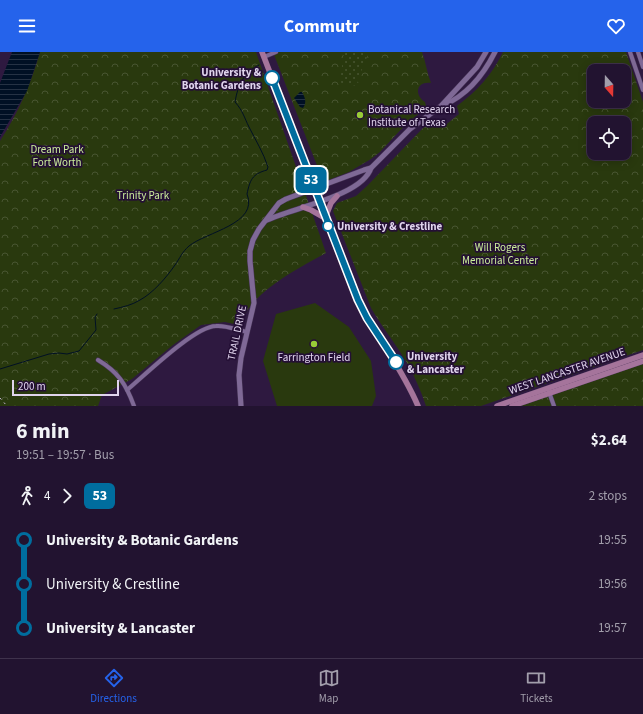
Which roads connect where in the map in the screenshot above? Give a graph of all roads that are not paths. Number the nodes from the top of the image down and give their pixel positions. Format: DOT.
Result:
graph roads {
  1 [pos="276,52"];
  2 [pos="486,52"];
  3 [pos="495,52"];
  4 [pos="630,52"];
  5 [pos="638,52"];
  6 [pos="263,54"];
  7 [pos="643,67"];
  8 [pos="643,90"];
  9 [pos="439,104"];
  10 [pos="371,168"];
  11 [pos="314,189"];
  12 [pos="337,196"];
  13 [pos="319,202"];
  14 [pos="303,207"];
  15 [pos="325,218"];
  16 [pos="266,220"];
  17 [pos="246,332"];
  18 [pos="643,355"];
  19 [pos="98,360"];
  20 [pos="643,360"];
  21 [pos="127,390"];
  22 [pos="549,391"];
  23 [pos="134,406"];
  24 [pos="241,406"];
  25 [pos="418,406"];
  26 [pos="497,406"];
  27 [pos="512,406"];
  28 [pos="554,406"];
  1 -- 6 [label="street"];
  2 -- 9 [label="street, TRAIL DRIVE"];
  3 -- 9 [label="street, TRAIL DRIVE"];
  4 -- 8 [label="street"];
  5 -- 7 [label="street"];
  6 -- 11 [label="main road"];
  9 -- 10 [label="street, TRAIL DRIVE"];
  10 -- 11 [label="street, TRAIL DRIVE"];
  10 -- 12 [label="street, TRAIL DRIVE"];
  11 -- 13 [label="main road"];
  11 -- 16 [label="street, TRAIL DRIVE"];
  12 -- 13 [label="street, TRAIL DRIVE"];
  12 -- 15 [label="main road"];
  13 -- 14 [label="street, TRAIL DRIVE"];
  13 -- 15 [label="main road"];
  14 -- 15 [label="main road"];
  14 -- 16 [label="street, TRAIL DRIVE"];
  15 -- 25 [label="main road"];
  16 -- 17 [label="street, TRAIL DRIVE"];
  17 -- 21 [label="street"];
  17 -- 24 [label="street, TRAIL DRIVE"];
  18 -- 22 [label="main road, WEST LANCASTER AVENUE"];
  19 -- 21 [label="street"];
  20 -- 22 [label="main road, WEST LANCASTER AVENUE"];
  21 -- 23 [label="street"];
  22 -- 26 [label="main road, WEST LANCASTER AVENUE"];
  22 -- 27 [label="main road, WEST LANCASTER AVENUE"];
  22 -- 28 [label="street"];
}
